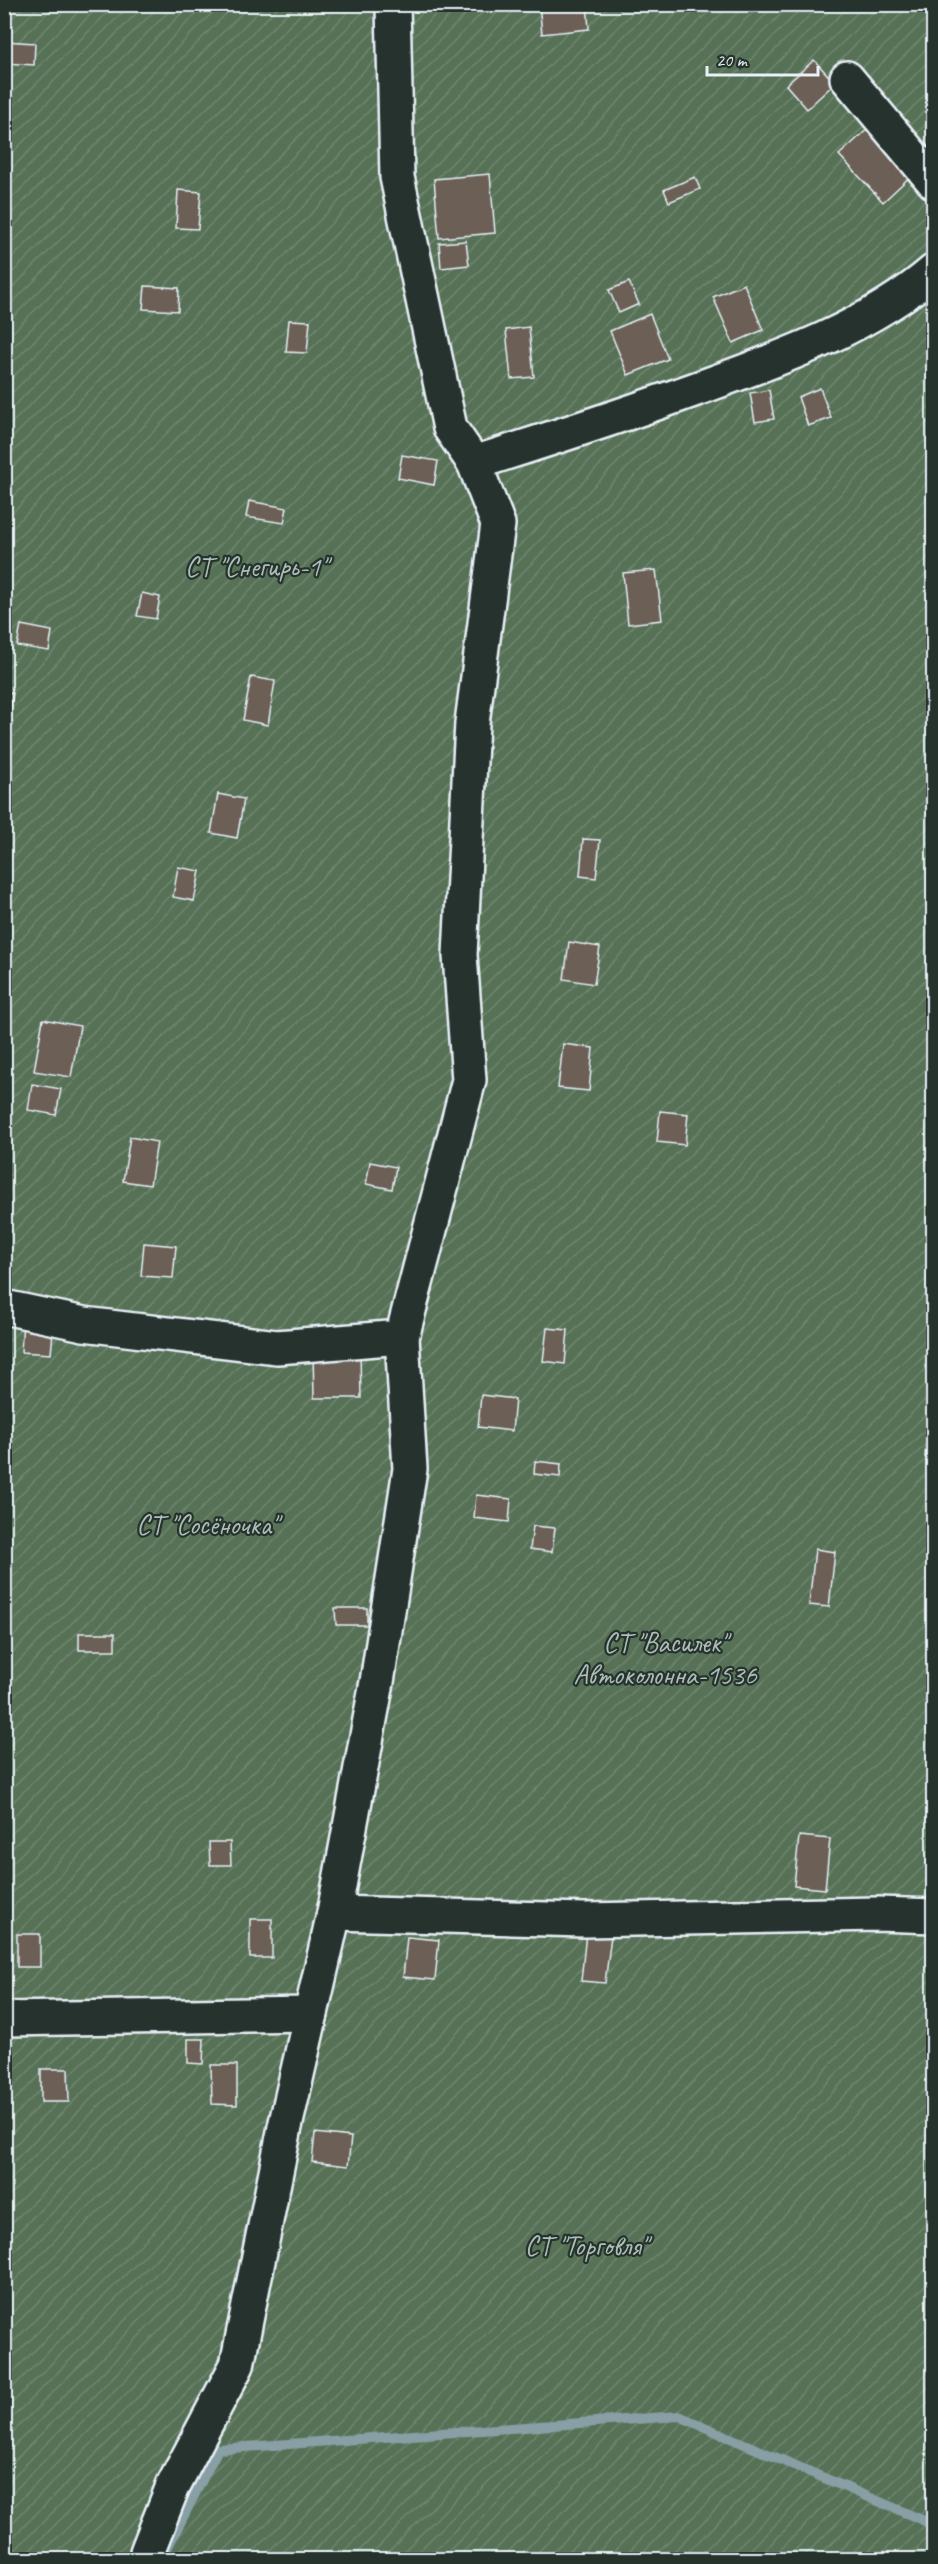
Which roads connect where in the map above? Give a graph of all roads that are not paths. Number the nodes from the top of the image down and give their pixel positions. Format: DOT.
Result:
graph roads {
  1 [pos="393,4"];
  2 [pos="847,78"];
  3 [pos="933,182"];
  4 [pos="933,271"];
  5 [pos="474,463"];
  6 [pos="4,1307"];
  7 [pos="402,1337"];
  8 [pos="334,1913"];
  9 [pos="933,1916"];
  10 [pos="311,2014"];
  11 [pos="4,2019"];
  12 [pos="147,2559"];
  1 -- 5 [label="street"];
  2 -- 3 [label="street"];
  4 -- 5 [label="street"];
  5 -- 7 [label="street"];
  6 -- 7 [label="street"];
  7 -- 8 [label="street"];
  8 -- 9 [label="street"];
  8 -- 10 [label="street"];
  10 -- 11 [label="street"];
  10 -- 12 [label="street"];
}
